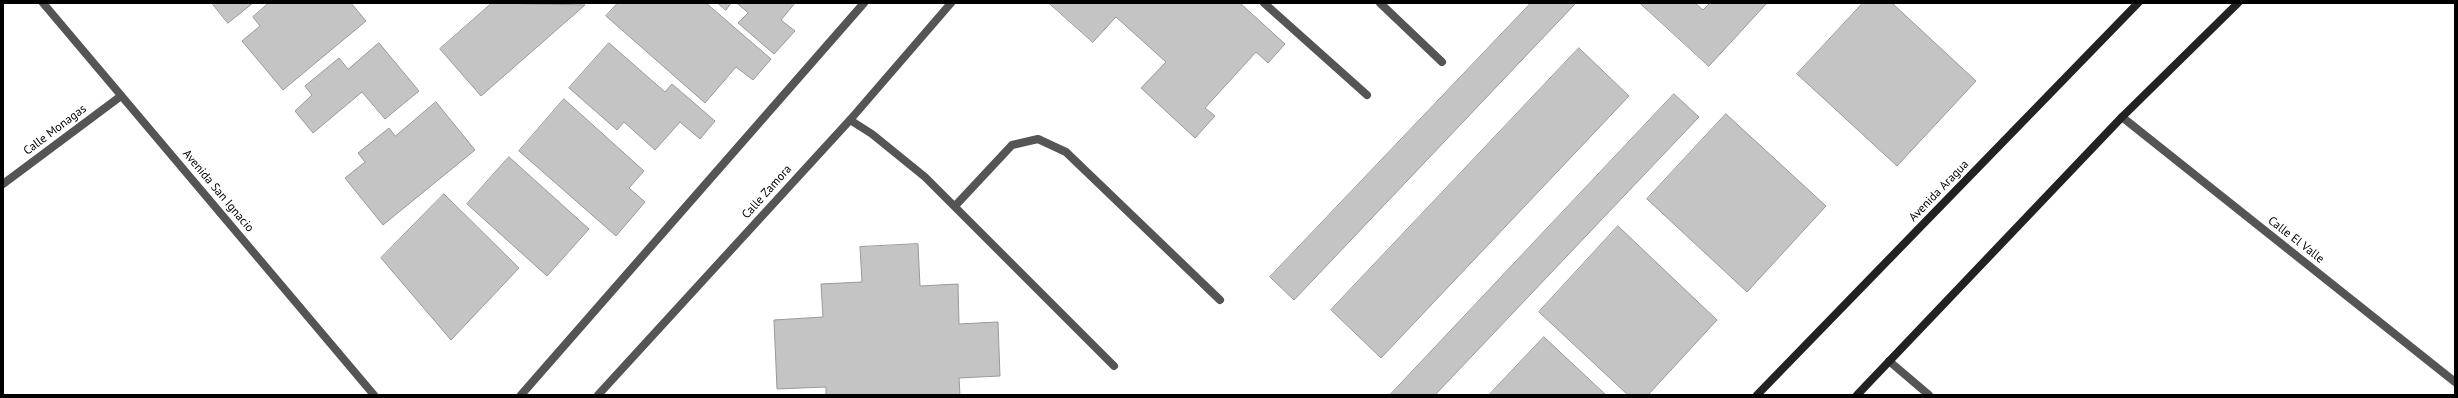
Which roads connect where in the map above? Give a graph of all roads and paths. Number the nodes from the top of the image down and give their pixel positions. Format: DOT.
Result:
graph roads {
  1 [pos="43,3"];
  2 [pos="864,3"];
  3 [pos="951,3"];
  4 [pos="1264,3"];
  5 [pos="1380,3"];
  6 [pos="2138,3"];
  7 [pos="2238,3"];
  8 [pos="1442,62"];
  9 [pos="1367,95"];
  10 [pos="121,96"];
  11 [pos="2122,117"];
  12 [pos="850,120"];
  13 [pos="3,184"];
  14 [pos="955,206"];
  15 [pos="1220,300"];
  16 [pos="1889,361"];
  17 [pos="1114,366"];
  18 [pos="2455,382"];
  19 [pos="374,395"];
  20 [pos="521,395"];
  21 [pos="598,395"];
  22 [pos="1757,395"];
  23 [pos="1857,395"];
  24 [pos="1929,395"];
  1 -- 10 [label="street, Avenida San Ignacio"];
  2 -- 20 [label="street"];
  3 -- 12 [label="street, Calle Zamora"];
  4 -- 9 [label="street"];
  5 -- 8 [label="street"];
  6 -- 22 [label="street, Avenida Aragua"];
  7 -- 11 [label="street"];
  10 -- 13 [label="street, Calle Monagas"];
  10 -- 19 [label="street, Avenida San Ignacio"];
  11 -- 16 [label="street"];
  11 -- 18 [label="street, Calle El Valle"];
  12 -- 14 [label="street"];
  12 -- 21 [label="street, Calle Zamora"];
  14 -- 15 [label="street"];
  14 -- 17 [label="street"];
  16 -- 23 [label="street"];
  16 -- 24 [label="street"];
}
